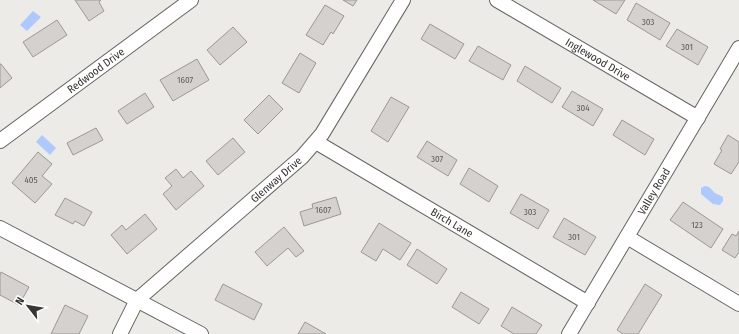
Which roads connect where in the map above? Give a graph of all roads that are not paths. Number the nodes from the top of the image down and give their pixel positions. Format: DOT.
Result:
graph roads {
  1 [pos="191,0"];
  2 [pos="403,0"];
  3 [pos="498,0"];
  4 [pos="739,48"];
  5 [pos="698,118"];
  6 [pos="0,141"];
  7 [pos="316,142"];
  8 [pos="0,228"];
  9 [pos="627,237"];
  10 [pos="137,300"];
  11 [pos="588,303"];
  12 [pos="739,304"];
  13 [pos="120,334"];
  14 [pos="201,334"];
  15 [pos="569,334"];
  1 -- 6 [label="street, Redwood Drive"];
  2 -- 7 [label="street, Glenway Drive"];
  3 -- 5 [label="street, Inglewood Drive"];
  4 -- 5 [label="street, Valley Road"];
  5 -- 9 [label="street, Valley Road"];
  7 -- 10 [label="street, Glenway Drive"];
  7 -- 11 [label="street, Birch Lane"];
  8 -- 10 [label="street"];
  9 -- 11 [label="street, Valley Road"];
  9 -- 12 [label="street"];
  10 -- 13 [label="street, Glenway Drive"];
  10 -- 14 [label="street"];
  11 -- 15 [label="street, Valley Road"];
}
